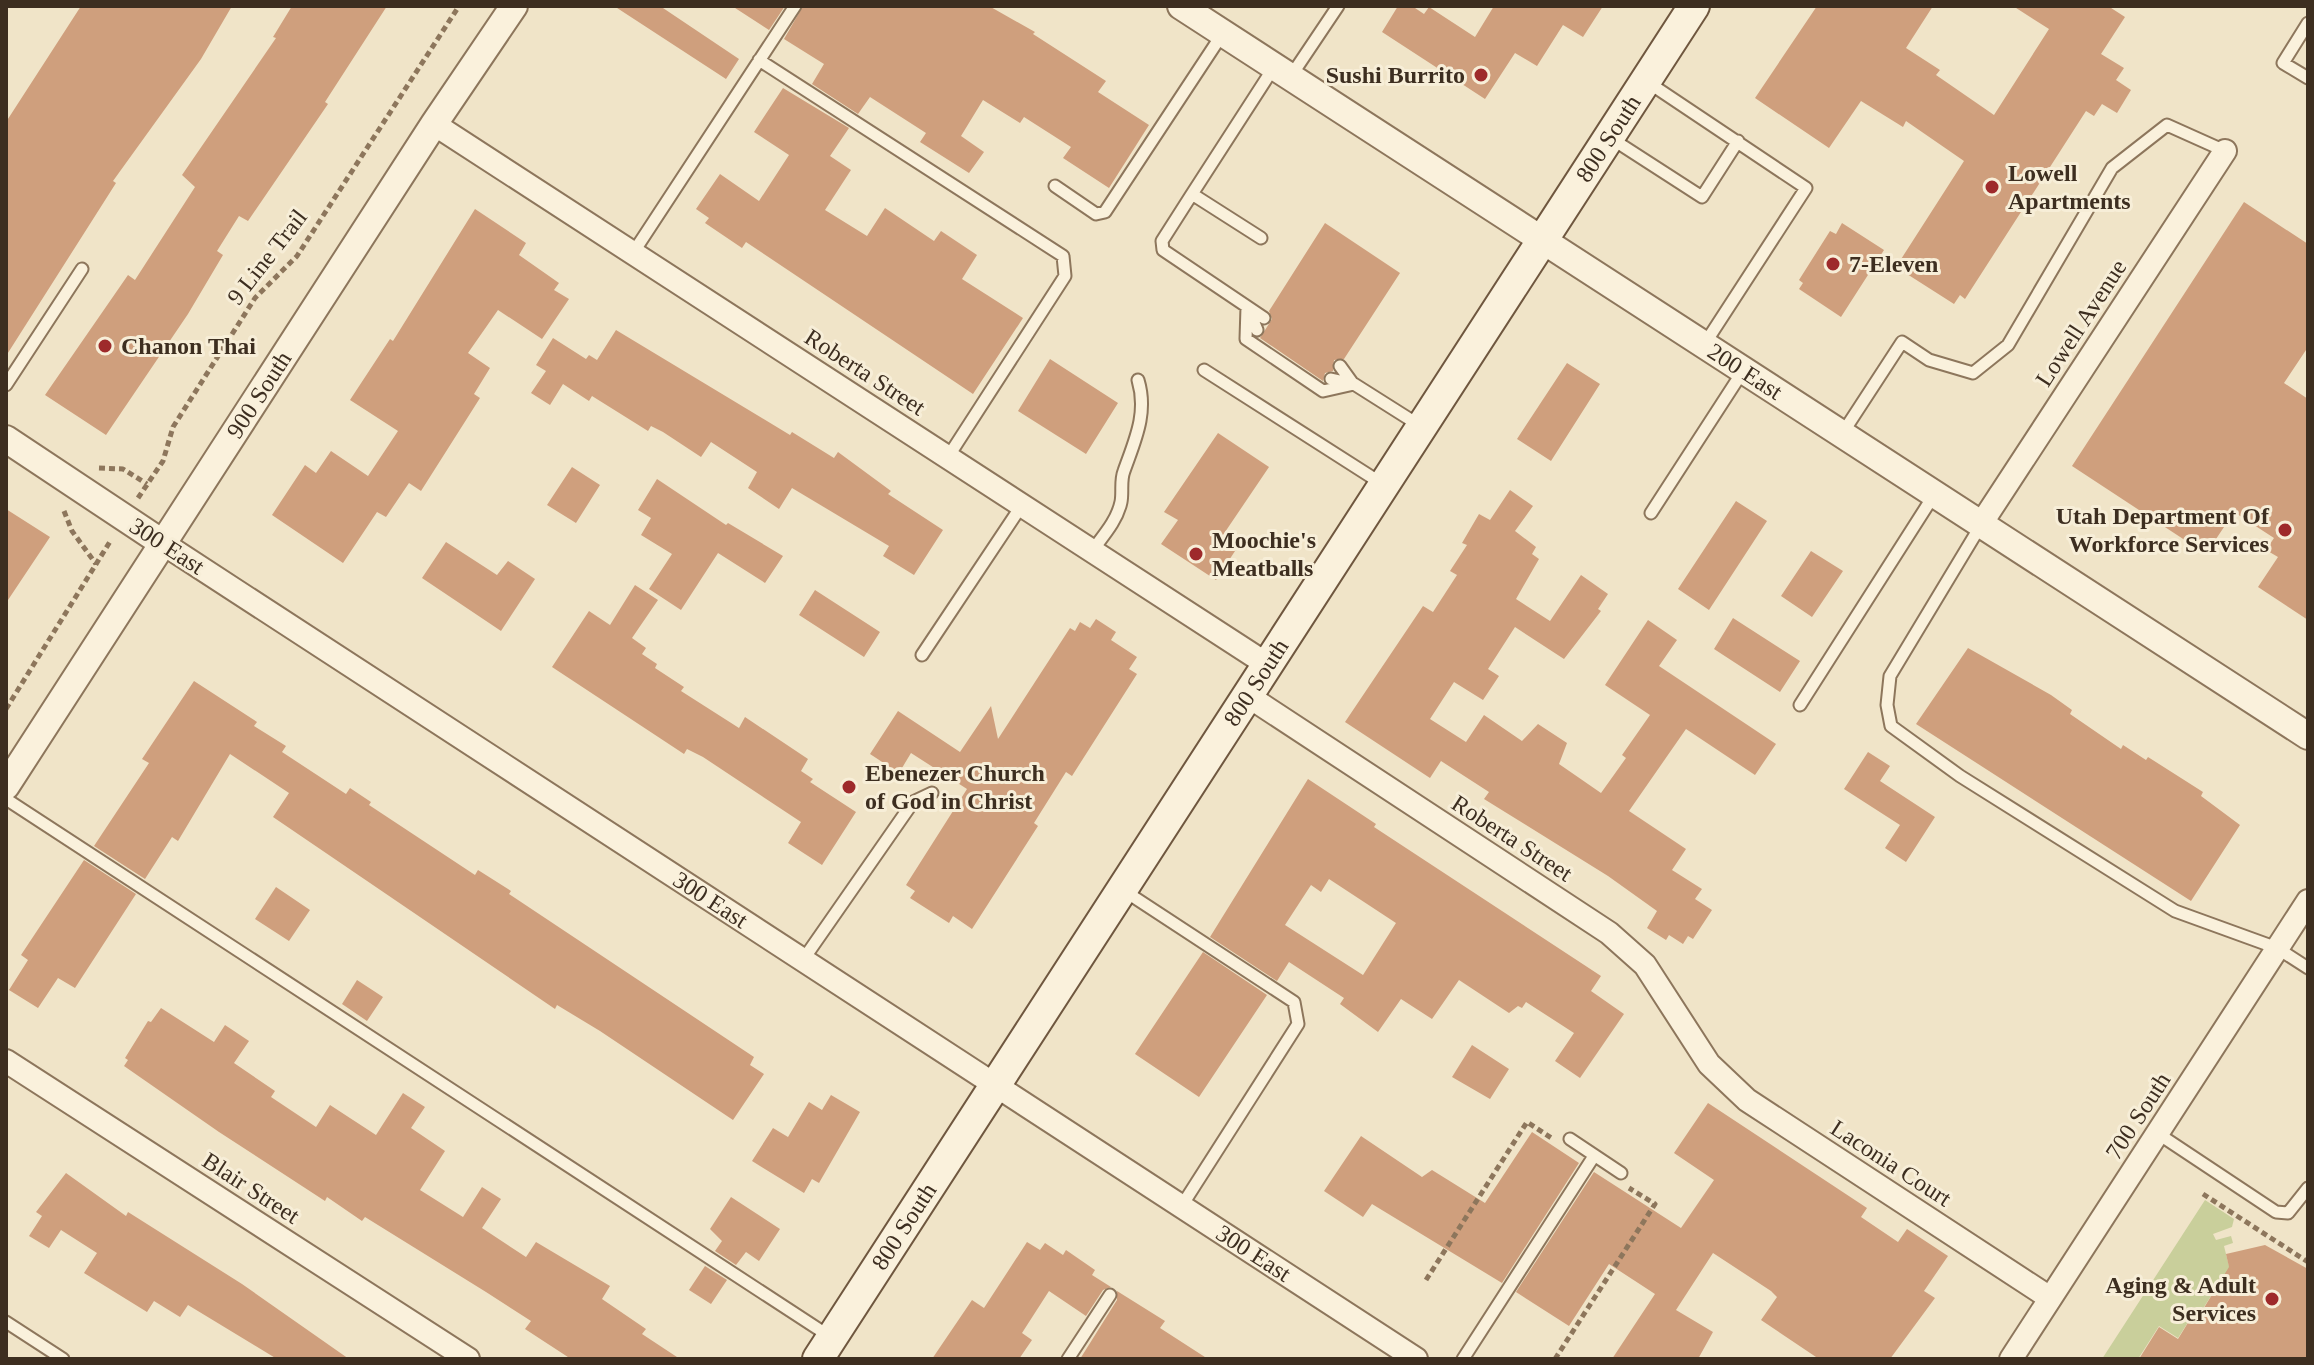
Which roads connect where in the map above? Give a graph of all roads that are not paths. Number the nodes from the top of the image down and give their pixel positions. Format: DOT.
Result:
graph roads {
  1 [pos="514,6"];
  2 [pos="795,6"];
  3 [pos="1181,6"];
  4 [pos="1338,6"];
  5 [pos="1694,6"];
  6 [pos="2308,23"];
  7 [pos="1223,33"];
  8 [pos="759,60"];
  9 [pos="1282,72"];
  10 [pos="2308,78"];
  11 [pos="1645,81"];
  12 [pos="434,124"];
  13 [pos="1609,137"];
  14 [pos="1738,141"];
  15 [pos="2225,151"];
  16 [pos="1055,186"];
  17 [pos="1192,194"];
  18 [pos="1261,238"];
  19 [pos="1543,240"];
  20 [pos="633,253"];
  21 [pos="82,269"];
  22 [pos="1247,307"];
  23 [pos="1264,318"];
  24 [pos="1257,330"];
  25 [pos="1704,345"];
  26 [pos="1340,366"];
  27 [pos="1204,370"];
  28 [pos="1743,371"];
  29 [pos="1331,379"];
  30 [pos="1138,380"];
  31 [pos="1354,384"];
  32 [pos="6,385"];
  33 [pos="1422,427"];
  34 [pos="1842,434"];
  35 [pos="6,439"];
  36 [pos="948,457"];
  37 [pos="1384,485"];
  38 [pos="1935,494"];
  39 [pos="1022,505"];
  40 [pos="1651,513"];
  41 [pos="1981,524"];
  42 [pos="164,544"];
  43 [pos="1092,551"];
  44 [pos="922,655"];
  45 [pos="1268,665"];
  46 [pos="1248,696"];
  47 [pos="1800,705"];
  48 [pos="2308,736"];
  49 [pos="6,786"];
  50 [pos="932,793"];
  51 [pos="6,799"];
  52 [pos="1122,890"];
  53 [pos="2308,901"];
  54 [pos="2277,948"];
  55 [pos="802,961"];
  56 [pos="2308,968"];
  57 [pos="6,1061"];
  58 [pos="1709,1064"];
  59 [pos="994,1087"];
  60 [pos="2157,1133"];
  61 [pos="1570,1139"];
  62 [pos="1594,1156"];
  63 [pos="1621,1173"];
  64 [pos="2308,1188"];
  65 [pos="1181,1207"];
  66 [pos="1110,1295"];
  67 [pos="2050,1298"];
  68 [pos="6,1322"];
  69 [pos="825,1348"];
  70 [pos="63,1359"];
  71 [pos="468,1359"];
  72 [pos="1068,1359"];
  73 [pos="1416,1359"];
  74 [pos="1463,1359"];
  75 [pos="2011,1359"];
  1 -- 12 [label="street, 900 South"];
  2 -- 8 [label="lane"];
  3 -- 7 [label="street, 200 East"];
  4 -- 9 [label="lane"];
  5 -- 11 [label="main road, 800 South"];
  6 -- 10 [label="lane"];
  7 -- 9 [label="street, 200 East"];
  7 -- 16 [label="lane"];
  8 -- 20 [label="lane"];
  8 -- 36 [label="lane"];
  9 -- 17 [label="lane"];
  9 -- 19 [label="street, 200 East"];
  11 -- 13 [label="main road, 800 South"];
  11 -- 14 [label="lane"];
  12 -- 20 [label="street, Roberta Street"];
  12 -- 42 [label="street, 900 South"];
  13 -- 14 [label="lane"];
  13 -- 19 [label="main road, 800 South"];
  14 -- 25 [label="lane"];
  15 -- 34 [label="lane"];
  15 -- 41 [label="street, Lowell Avenue"];
  17 -- 18 [label="lane"];
  17 -- 22 [label="lane"];
  19 -- 25 [label="street, 200 East"];
  19 -- 33 [label="main road, 800 South"];
  20 -- 36 [label="street, Roberta Street"];
  21 -- 32 [label="lane"];
  22 -- 23 [label="lane"];
  22 -- 24 [label="lane"];
  22 -- 31 [label="lane"];
  25 -- 28 [label="street, 200 East"];
  26 -- 31 [label="lane"];
  27 -- 37 [label="lane"];
  28 -- 34 [label="street, 200 East"];
  28 -- 40 [label="lane"];
  29 -- 31 [label="lane"];
  30 -- 43 [label="lane"];
  31 -- 33 [label="lane"];
  33 -- 37 [label="main road, 800 South"];
  34 -- 38 [label="street, 200 East"];
  35 -- 42 [label="street, 300 East"];
  36 -- 39 [label="street, Roberta Street"];
  37 -- 45 [label="main road, 800 South"];
  38 -- 41 [label="street, 200 East"];
  38 -- 47 [label="lane"];
  39 -- 43 [label="street, Roberta Street"];
  39 -- 44 [label="lane"];
  41 -- 48 [label="street, 200 East"];
  41 -- 54 [label="lane"];
  42 -- 49 [label="street, 900 South"];
  42 -- 55 [label="street, 300 East"];
  43 -- 45 [label="street, Roberta Street"];
  45 -- 46 [label="main road, 800 South"];
  46 -- 52 [label="main road, 800 South"];
  46 -- 58 [label="street, Roberta Street"];
  50 -- 55 [label="lane"];
  51 -- 69 [label="lane"];
  52 -- 59 [label="main road, 800 South"];
  52 -- 65 [label="lane"];
  53 -- 54 [label="street, 700 South"];
  54 -- 56 [label="lane"];
  54 -- 60 [label="street, 700 South"];
  55 -- 59 [label="street, 300 East"];
  57 -- 71 [label="street, Blair Street"];
  58 -- 67 [label="street, Laconia Court"];
  59 -- 65 [label="street, 300 East"];
  59 -- 69 [label="main road, 800 South"];
  60 -- 64 [label="lane"];
  60 -- 67 [label="street, 700 South"];
  61 -- 62 [label="lane"];
  62 -- 63 [label="lane"];
  62 -- 74 [label="lane"];
  65 -- 73 [label="street, 300 East"];
  66 -- 72 [label="lane"];
  67 -- 75 [label="street, 700 South"];
  68 -- 70 [label="lane"];
}
